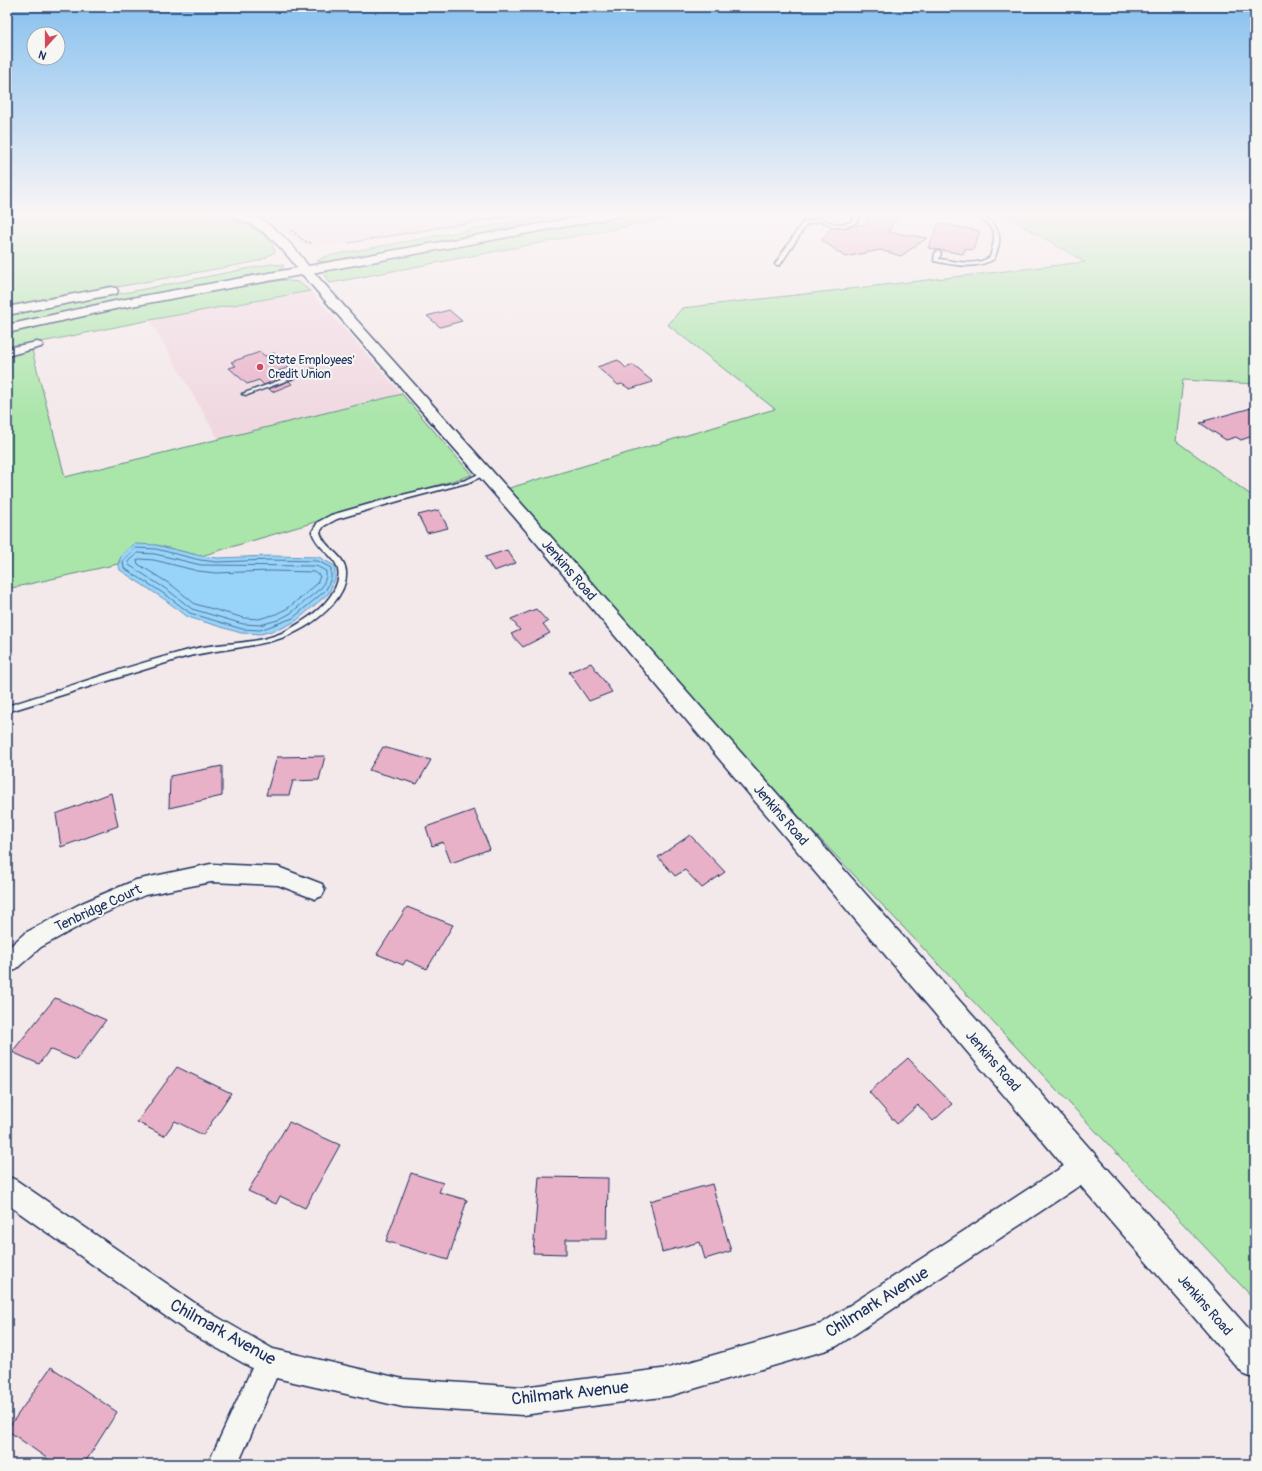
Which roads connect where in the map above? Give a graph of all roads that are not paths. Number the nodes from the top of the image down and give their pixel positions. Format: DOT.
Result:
graph roads {
  1 [pos="213,282"];
  2 [pos="322,282"];
  3 [pos="122,289"];
  4 [pos="7,311"];
  5 [pos="7,329"];
  6 [pos="37,345"];
  7 [pos="7,352"];
  8 [pos="313,370"];
  9 [pos="245,394"];
  10 [pos="486,473"];
  11 [pos="7,709"];
  12 [pos="315,890"];
  13 [pos="7,963"];
  14 [pos="1085,1167"];
  15 [pos="7,1189"];
  16 [pos="269,1362"];
  17 [pos="1255,1362"];
  18 [pos="223,1464"];
  1 -- 5 [label="main road"];
  2 -- 10 [label="main road, Jenkins Road"];
  3 -- 4 [label="main road"];
  6 -- 7 [label="street"];
  8 -- 9 [label="lane"];
  10 -- 11 [label="lane"];
  10 -- 14 [label="main road, Jenkins Road"];
  12 -- 13 [label="street, Tenbridge Court"];
  14 -- 16 [label="street, Chilmark Avenue"];
  14 -- 17 [label="main road, Jenkins Road"];
  15 -- 16 [label="street, Chilmark Avenue"];
  16 -- 18 [label="street"];
}
